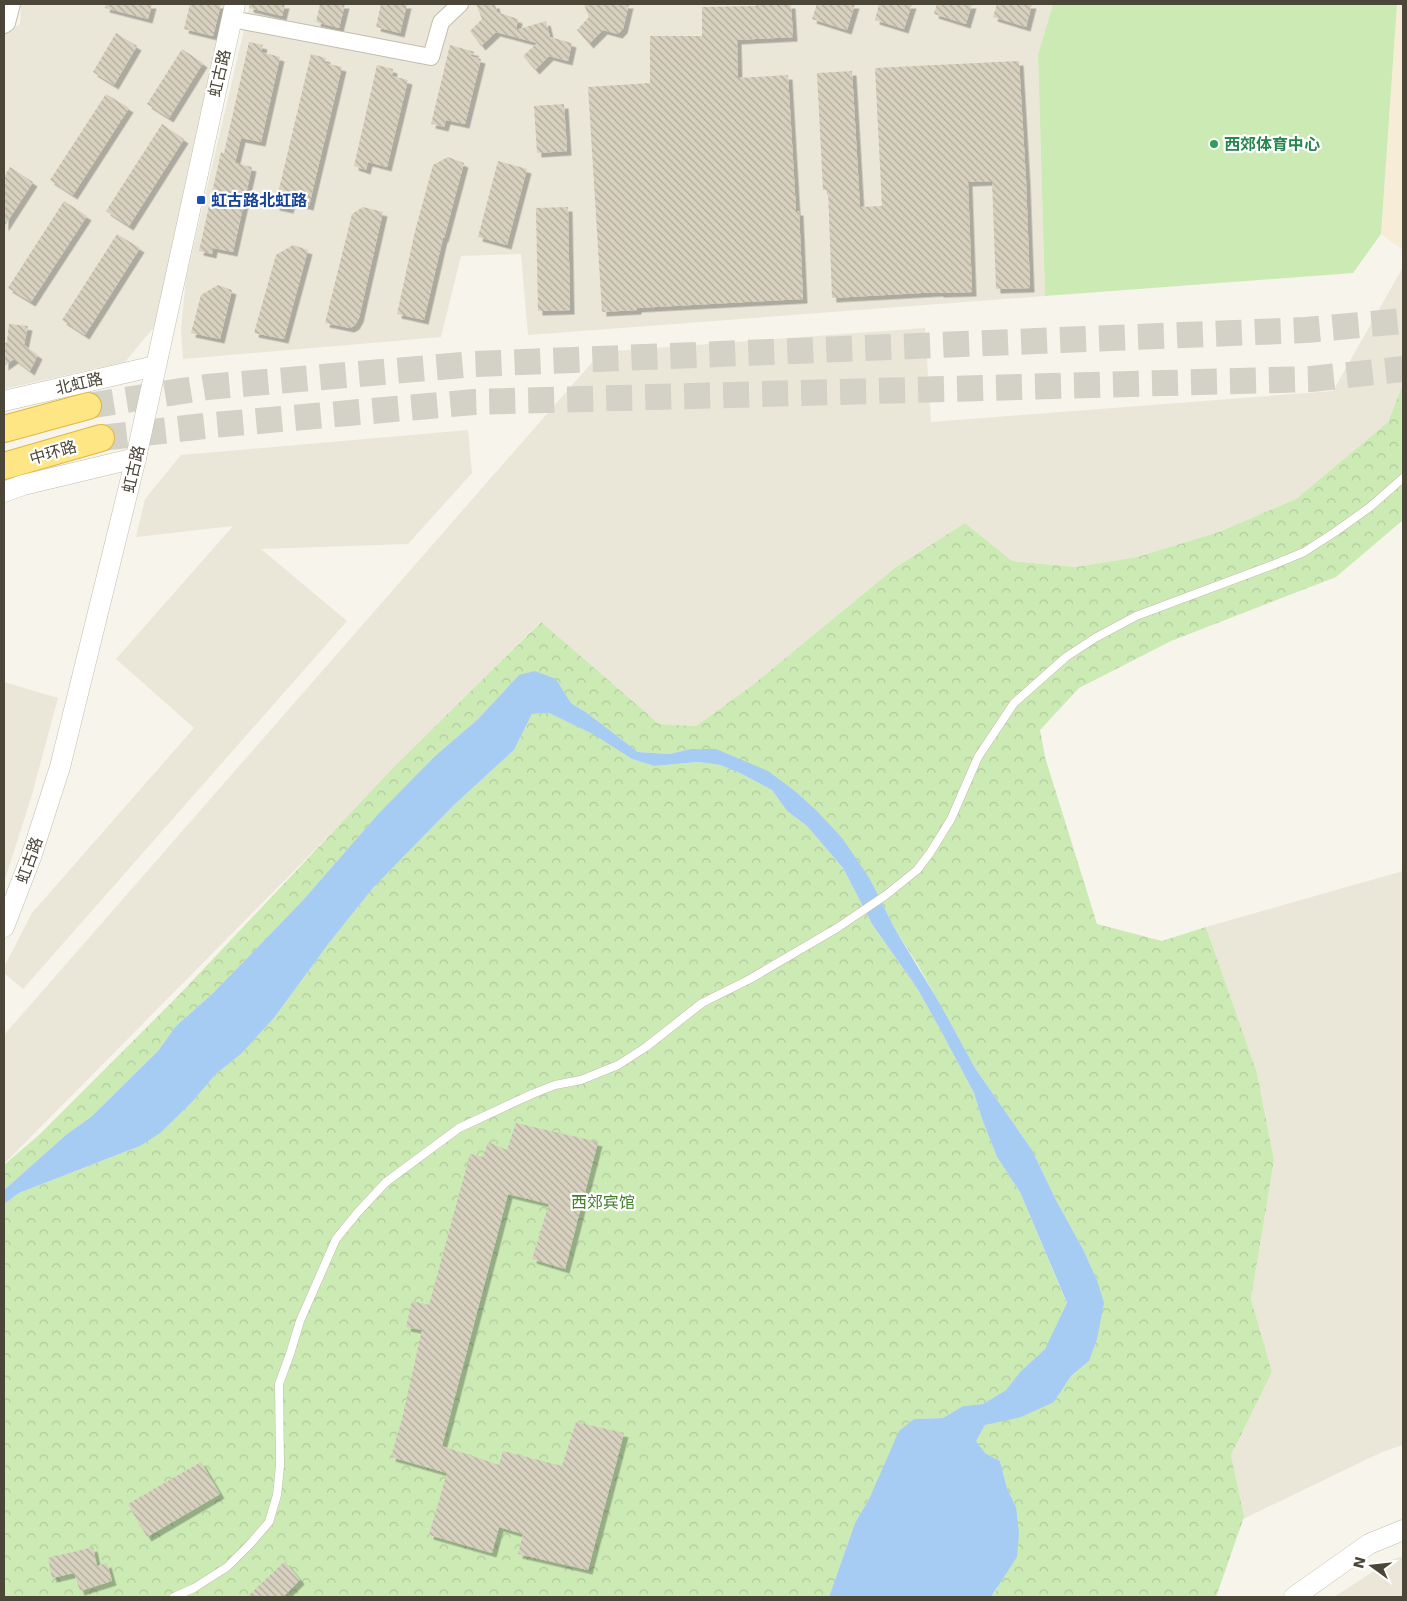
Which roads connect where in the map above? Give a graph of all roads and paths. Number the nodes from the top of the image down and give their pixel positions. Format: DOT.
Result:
graph roads {
  1 [pos="12,4"];
  2 [pos="460,4"];
  3 [pos="233,11"];
  4 [pos="4,25"];
  5 [pos="155,366"];
  6 [pos="4,401"];
  7 [pos="88,406"];
  8 [pos="4,429"];
  9 [pos="101,438"];
  10 [pos="136,458"];
  11 [pos="4,466"];
  12 [pos="1403,478"];
  13 [pos="4,492"];
  14 [pos="4,927"];
  15 [pos="1403,1530"];
  16 [pos="174,1597"];
  17 [pos="1294,1597"];
  1 -- 4 [label="street"];
  2 -- 3 [label="street"];
  3 -- 5 [label="street, 虹古路"];
  5 -- 6 [label="street, 北虹路"];
  5 -- 10 [label="street, 虹古路"];
  7 -- 8 [label="highway"];
  9 -- 11 [label="highway, 中环路"];
  10 -- 13 [label="street"];
  10 -- 14 [label="street, 虹古路"];
  12 -- 16 [label="lane"];
  15 -- 17 [label="street"];
}
